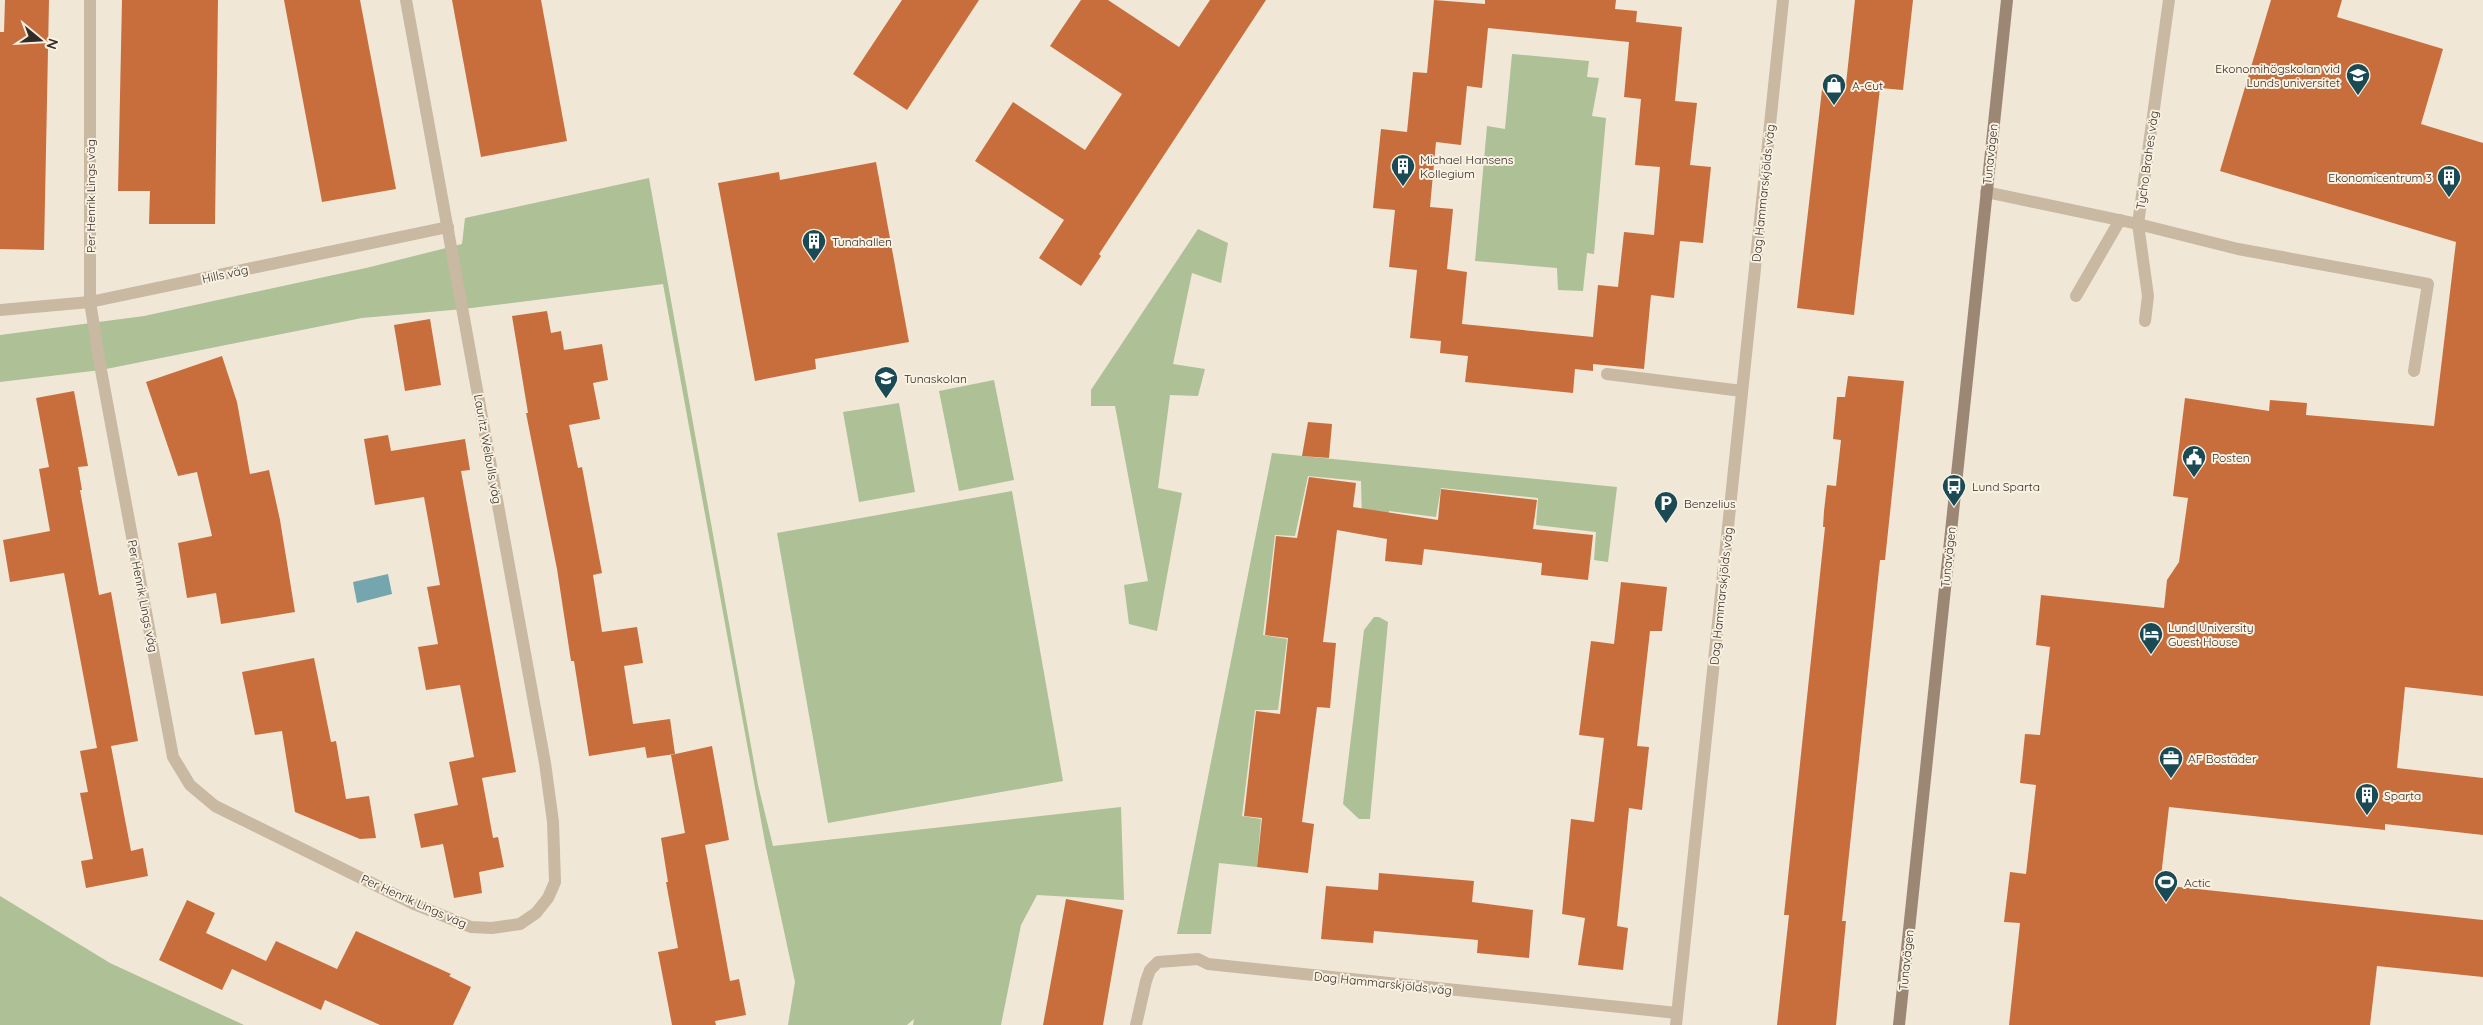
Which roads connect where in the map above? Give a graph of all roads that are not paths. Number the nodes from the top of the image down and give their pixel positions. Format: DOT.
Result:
graph roads {
  1 [pos="90,0"];
  2 [pos="406,0"];
  3 [pos="1783,0"];
  4 [pos="2007,0"];
  5 [pos="2170,0"];
  6 [pos="1986,192"];
  7 [pos="2120,220"];
  8 [pos="2138,224"];
  9 [pos="448,227"];
  10 [pos="2076,296"];
  11 [pos="90,302"];
  12 [pos="0,310"];
  13 [pos="2145,321"];
  14 [pos="2414,371"];
  15 [pos="1607,374"];
  16 [pos="1742,390"];
  17 [pos="548,898"];
  18 [pos="1676,1019"];
  19 [pos="1136,1025"];
  20 [pos="1899,1025"];
  1 -- 11 [label="street, Per Henrik Lings väg"];
  2 -- 9 [label="street, Lauritz Weibulls väg"];
  3 -- 16 [label="street, Dag Hammarskjölds väg"];
  4 -- 6 [label="main road, Tunavägen"];
  5 -- 8 [label="street, Tycho Brahes väg"];
  6 -- 7 [label="street, Tycho Brahes väg"];
  6 -- 20 [label="main road, Tunavägen"];
  7 -- 8 [label="street, Tycho Brahes väg"];
  7 -- 10 [label="street"];
  8 -- 13 [label="street"];
  8 -- 14 [label="street"];
  9 -- 11 [label="street, Hills väg"];
  9 -- 17 [label="street, Lauritz Weibulls väg"];
  11 -- 12 [label="street, Hills väg"];
  11 -- 17 [label="street, Per Henrik Lings väg"];
  15 -- 16 [label="street"];
  16 -- 18 [label="street, Dag Hammarskjölds väg"];
  18 -- 19 [label="street, Dag Hammarskjölds väg"];
}
